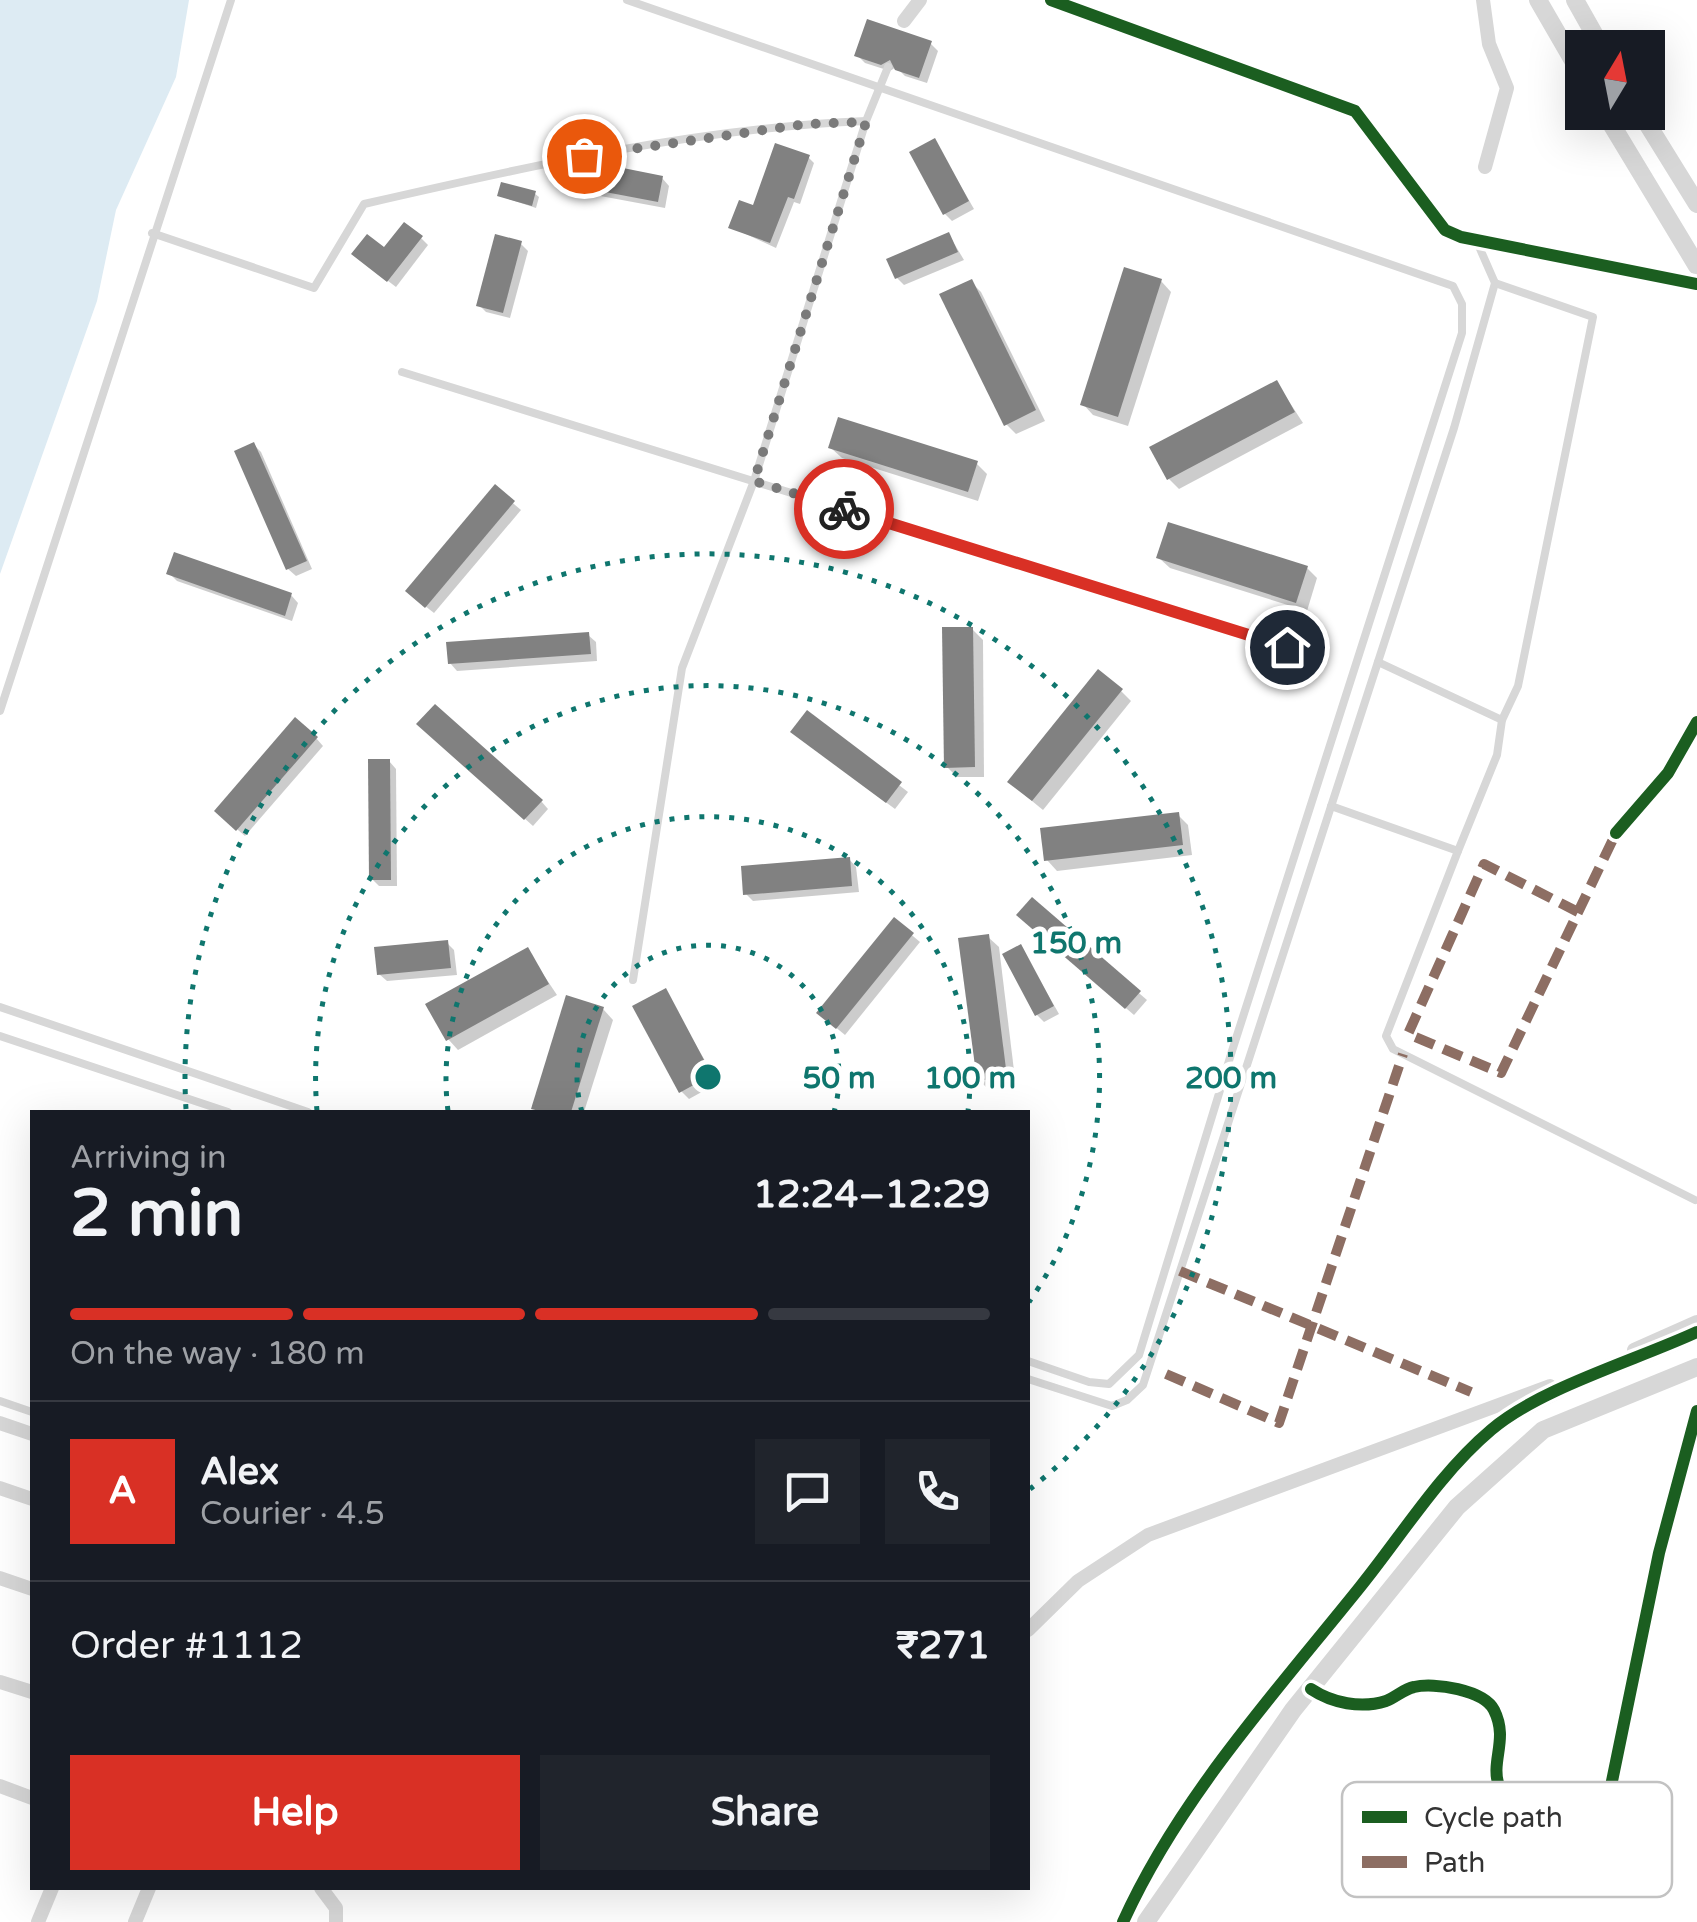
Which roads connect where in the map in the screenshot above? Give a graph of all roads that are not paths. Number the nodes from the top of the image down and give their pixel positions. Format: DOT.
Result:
graph roads {
  1 [pos="231,0"];
  2 [pos="627,0"];
  3 [pos="920,0"];
  4 [pos="1052,0"];
  5 [pos="1483,0"];
  6 [pos="1538,0"];
  7 [pos="1575,0"];
  8 [pos="904,21"];
  9 [pos="1592,30"];
  10 [pos="1565,47"];
  11 [pos="888,68"];
  12 [pos="880,88"];
  13 [pos="866,122"];
  14 [pos="1615,130"];
  15 [pos="1651,130"];
  16 [pos="1484,167"];
  17 [pos="1697,204"];
  18 [pos="152,232"];
  19 [pos="1477,242"];
  20 [pos="1697,266"];
  21 [pos="1494,283"];
  22 [pos="1697,284"];
  23 [pos="402,372"];
  24 [pos="754,481"];
  25 [pos="1287,647"];
  26 [pos="1378,662"];
  27 [pos="0,711"];
  28 [pos="1502,720"];
  29 [pos="1697,722"];
  30 [pos="1330,806"];
  31 [pos="1616,833"];
  32 [pos="1458,851"];
  33 [pos="634,980"];
  34 [pos="0,1007"];
  35 [pos="0,1036"];
  36 [pos="222,1110"];
  37 [pos="302,1110"];
  38 [pos="1695,1200"];
  39 [pos="1697,1322"];
  40 [pos="1697,1332"];
  41 [pos="1030,1362"];
  42 [pos="1697,1367"];
  43 [pos="1030,1380"];
  44 [pos="0,1401"];
  45 [pos="1697,1410"];
  46 [pos="30,1411"];
  47 [pos="0,1423"];
  48 [pos="30,1433"];
  49 [pos="0,1488"];
  50 [pos="30,1498"];
  51 [pos="0,1578"];
  52 [pos="30,1588"];
  53 [pos="1030,1628"];
  54 [pos="0,1682"];
  55 [pos="1311,1689"];
  56 [pos="30,1691"];
  57 [pos="1498,1782"];
  58 [pos="1612,1782"];
  59 [pos="0,1786"];
  60 [pos="30,1797"];
  61 [pos="51,1890"];
  62 [pos="147,1890"];
  63 [pos="322,1890"];
  64 [pos="38,1922"];
  65 [pos="136,1922"];
  66 [pos="336,1922"];
  67 [pos="1123,1922"];
  68 [pos="1146,1922"];
  1 -- 18 [label="lane"];
  2 -- 12 [label="lane"];
  3 -- 8 [label="street"];
  4 -- 19 [label="street"];
  5 -- 16 [label="street"];
  6 -- 10 [label="street"];
  7 -- 9 [label="street"];
  11 -- 12 [label="lane"];
  12 -- 13 [label="lane"];
  12 -- 41 [label="lane"];
  13 -- 18 [label="lane"];
  13 -- 24 [label="lane"];
  14 -- 20 [label="street"];
  15 -- 17 [label="street"];
  18 -- 27 [label="lane"];
  19 -- 21 [label="lane"];
  19 -- 22 [label="street"];
  21 -- 26 [label="lane"];
  21 -- 28 [label="lane"];
  23 -- 24 [label="lane"];
  24 -- 25 [label="lane"];
  24 -- 33 [label="lane"];
  26 -- 28 [label="lane"];
  26 -- 30 [label="lane"];
  28 -- 32 [label="lane"];
  29 -- 31 [label="street"];
  30 -- 32 [label="lane"];
  30 -- 43 [label="lane"];
  32 -- 38 [label="lane"];
  34 -- 37 [label="lane"];
  35 -- 36 [label="lane"];
  39 -- 53 [label="street"];
  40 -- 67 [label="street"];
  42 -- 55 [label="street"];
  44 -- 46 [label="lane"];
  45 -- 58 [label="street"];
  47 -- 48 [label="street"];
  49 -- 50 [label="street"];
  51 -- 52 [label="street"];
  54 -- 56 [label="street"];
  55 -- 57 [label="street"];
  55 -- 68 [label="street"];
  59 -- 60 [label="street"];
  61 -- 64 [label="street"];
  62 -- 65 [label="street"];
  63 -- 66 [label="street"];
}
